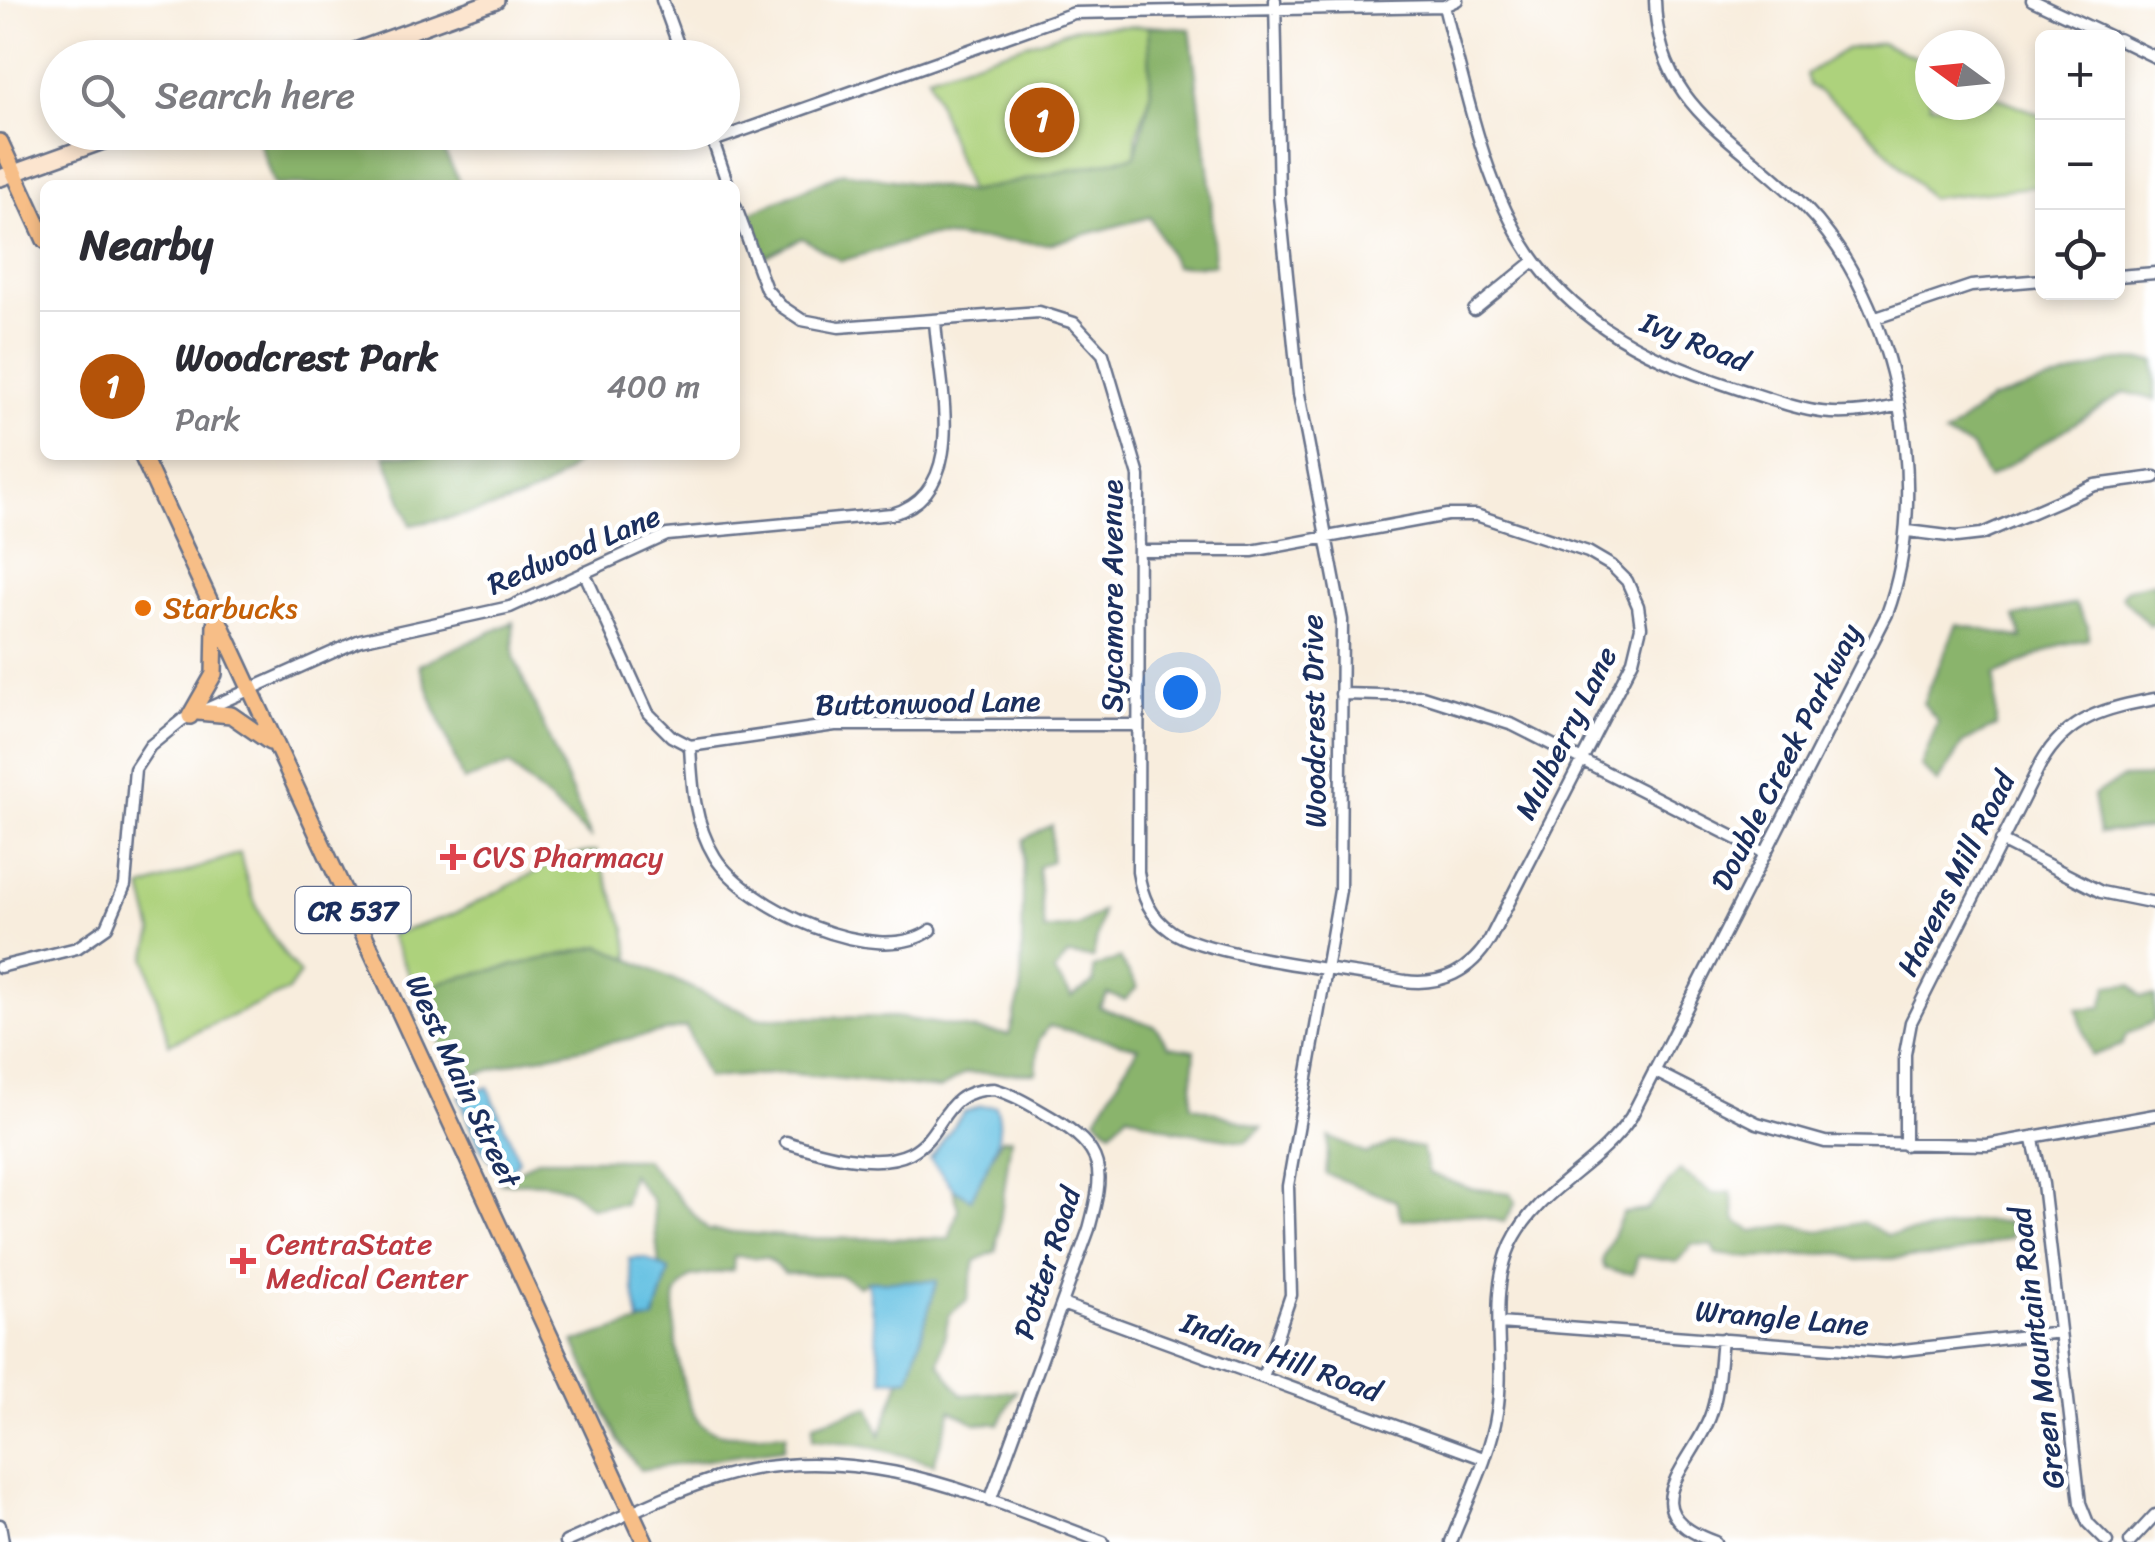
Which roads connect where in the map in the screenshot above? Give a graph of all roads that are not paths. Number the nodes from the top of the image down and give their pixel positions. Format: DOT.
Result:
graph roads {
  1 [pos="496,0"];
  2 [pos="662,0"];
  3 [pos="1457,0"];
  4 [pos="1656,0"];
  5 [pos="2032,0"];
  6 [pos="1275,4"];
  7 [pos="1444,6"];
  8 [pos="2098,30"];
  9 [pos="386,40"];
  10 [pos="676,40"];
  11 [pos="2125,43"];
  12 [pos="2155,57"];
  13 [pos="740,127"];
  14 [pos="0,142"];
  15 [pos="77,150"];
  16 [pos="716,150"];
  17 [pos="7,175"];
  18 [pos="726,180"];
  19 [pos="740,220"];
  20 [pos="40,231"];
  21 [pos="1533,262"];
  22 [pos="2155,273"];
  23 [pos="2125,275"];
  24 [pos="2035,281"];
  25 [pos="1474,310"];
  26 [pos="1876,318"];
  27 [pos="935,320"];
  28 [pos="1896,406"];
  29 [pos="144,460"];
  30 [pos="2155,477"];
  31 [pos="1908,531"];
  32 [pos="1326,538"];
  33 [pos="1139,551"];
  34 [pos="584,572"];
  35 [pos="215,615"];
  36 [pos="248,688"];
  37 [pos="1341,694"];
  38 [pos="2155,699"];
  39 [pos="194,714"];
  40 [pos="1138,725"];
  41 [pos="690,746"];
  42 [pos="276,748"];
  43 [pos="1582,759"];
  44 [pos="2001,842"];
  45 [pos="1765,853"];
  46 [pos="2155,904"];
  47 [pos="931,930"];
  48 [pos="0,967"];
  49 [pos="1327,967"];
  50 [pos="1459,972"];
  51 [pos="1654,1071"];
  52 [pos="2155,1115"];
  53 [pos="2033,1140"];
  54 [pos="786,1142"];
  55 [pos="1905,1144"];
  56 [pos="1062,1304"];
  57 [pos="1498,1323"];
  58 [pos="2060,1332"];
  59 [pos="1722,1339"];
  60 [pos="1264,1377"];
  61 [pos="1483,1458"];
  62 [pos="990,1500"];
  63 [pos="632,1513"];
  64 [pos="2155,1515"];
  65 [pos="0,1526"];
  66 [pos="3,1542"];
  67 [pos="566,1542"];
  68 [pos="646,1542"];
  69 [pos="1102,1542"];
  70 [pos="1452,1542"];
  71 [pos="1714,1542"];
  72 [pos="2107,1542"];
  73 [pos="2130,1542"];
  1 -- 9 [label="street"];
  2 -- 10 [label="street"];
  3 -- 7 [label="street"];
  4 -- 26 [label="street, Double Creek Parkway"];
  5 -- 8 [label="street"];
  6 -- 7 [label="street"];
  6 -- 13 [label="street"];
  6 -- 32 [label="street, Woodcrest Drive"];
  7 -- 21 [label="street, Ivy Road"];
  11 -- 12 [label="street"];
  14 -- 17 [label="main road"];
  15 -- 17 [label="street"];
  16 -- 18 [label="street"];
  17 -- 20 [label="main road"];
  19 -- 27 [label="street, Sycamore Avenue"];
  21 -- 25 [label="street"];
  21 -- 28 [label="street, Ivy Road"];
  22 -- 23 [label="street"];
  24 -- 26 [label="street"];
  26 -- 28 [label="street, Double Creek Parkway"];
  27 -- 33 [label="street, Sycamore Avenue"];
  27 -- 34 [label="street, Redwood Lane"];
  28 -- 31 [label="street, Double Creek Parkway"];
  29 -- 35 [label="main road, West Main Street / CR 537"];
  30 -- 31 [label="street"];
  31 -- 45 [label="street, Double Creek Parkway"];
  32 -- 33 [label="street, Mulberry Lane"];
  32 -- 37 [label="street, Woodcrest Drive"];
  32 -- 43 [label="street, Mulberry Lane"];
  33 -- 40 [label="street, Sycamore Avenue"];
  34 -- 36 [label="street, Redwood Lane"];
  34 -- 41 [label="street"];
  35 -- 36 [label="main road, West Main Street / CR 537"];
  35 -- 39 [label="main road"];
  36 -- 39 [label="street, Redwood Lane"];
  36 -- 42 [label="main road, West Main Street / CR 537"];
  37 -- 43 [label="street"];
  37 -- 49 [label="street, Woodcrest Drive"];
  38 -- 44 [label="street, Havens Mill Road"];
  39 -- 42 [label="main road"];
  39 -- 48 [label="street, Redwood Lane"];
  40 -- 41 [label="street, Buttonwood Lane"];
  40 -- 49 [label="street, Sycamore Avenue"];
  41 -- 47 [label="street"];
  42 -- 63 [label="main road, West Main Street / CR 537"];
  43 -- 45 [label="street"];
  43 -- 50 [label="street, Mulberry Lane"];
  44 -- 46 [label="street"];
  44 -- 55 [label="street, Havens Mill Road"];
  45 -- 51 [label="street, Double Creek Parkway"];
  49 -- 50 [label="street, Sycamore Avenue"];
  49 -- 60 [label="street, Woodcrest Drive"];
  51 -- 55 [label="street"];
  51 -- 57 [label="street, Double Creek Parkway"];
  52 -- 53 [label="street"];
  53 -- 55 [label="street"];
  53 -- 58 [label="street, Green Mountain Road"];
  54 -- 56 [label="street, Potter Road"];
  56 -- 60 [label="street, Indian Hill Road"];
  56 -- 62 [label="street, Potter Road"];
  57 -- 59 [label="street, Wrangle Lane"];
  57 -- 61 [label="street, Double Creek Parkway"];
  58 -- 59 [label="street, Wrangle Lane"];
  58 -- 72 [label="street, Green Mountain Road"];
  59 -- 71 [label="street"];
  60 -- 61 [label="street, Indian Hill Road"];
  61 -- 70 [label="street, Double Creek Parkway"];
  62 -- 63 [label="street"];
  62 -- 69 [label="street"];
  63 -- 67 [label="street"];
  63 -- 68 [label="main road, CR 537"];
  64 -- 73 [label="street"];
  65 -- 66 [label="street"];
}
